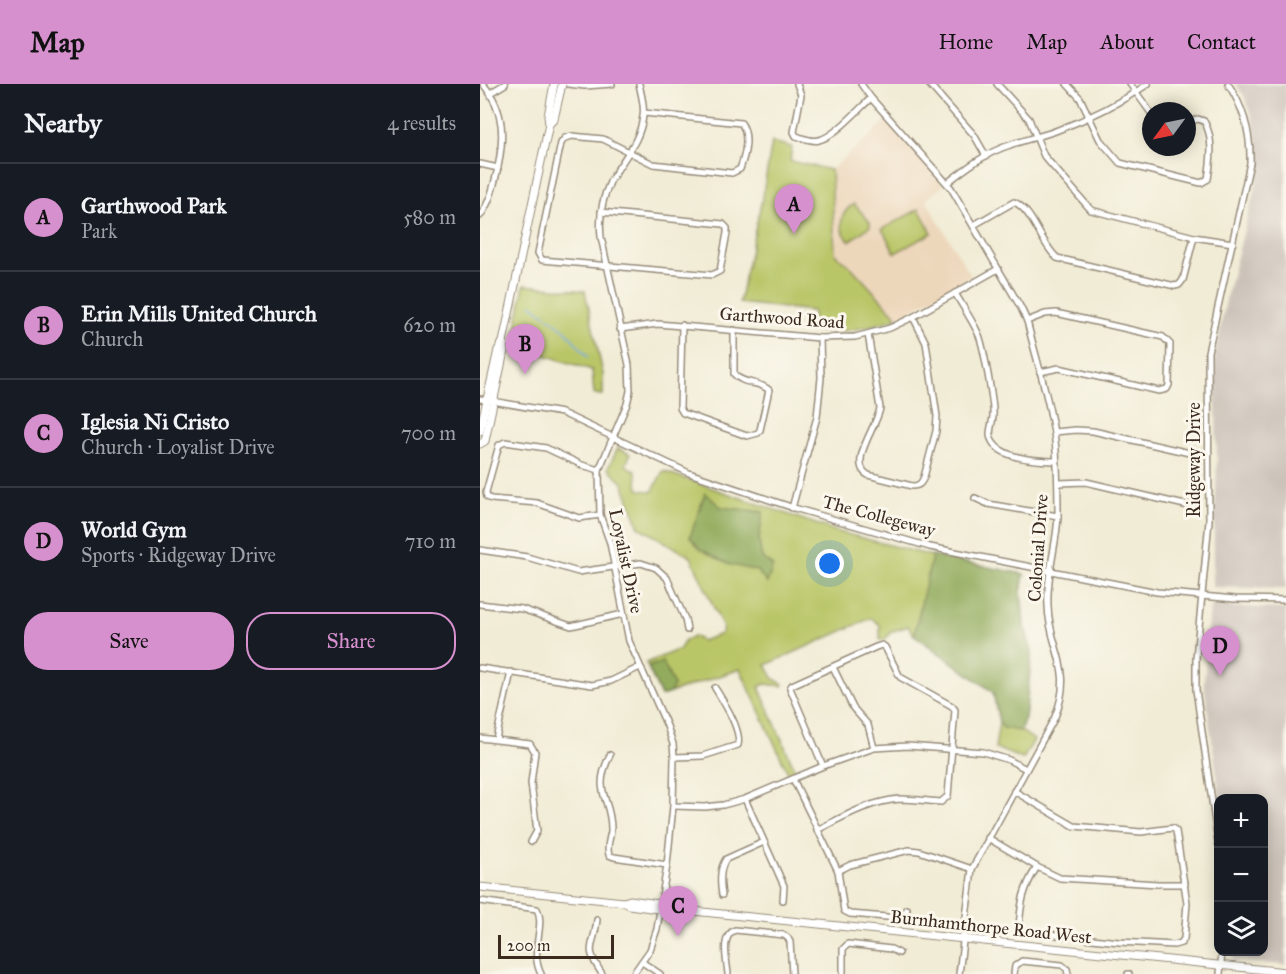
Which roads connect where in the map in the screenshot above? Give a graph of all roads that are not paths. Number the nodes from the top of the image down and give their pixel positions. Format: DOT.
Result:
graph roads {
  1 [pos="483,84"];
  2 [pos="505,84"];
  3 [pos="554,84"];
  4 [pos="562,84"];
  5 [pos="568,84"];
  6 [pos="612,84"];
  7 [pos="639,84"];
  8 [pos="796,84"];
  9 [pos="861,84"];
  10 [pos="929,84"];
  11 [pos="998,84"];
  12 [pos="1067,84"];
  13 [pos="1130,84"];
  14 [pos="1148,84"];
  15 [pos="1228,84"];
  16 [pos="1136,92"];
  17 [pos="490,93"];
  18 [pos="871,98"];
  19 [pos="1143,102"];
  20 [pos="644,113"];
  21 [pos="1088,118"];
  22 [pos="1196,120"];
  23 [pos="549,124"];
  24 [pos="1036,137"];
  25 [pos="629,153"];
  26 [pos="986,156"];
  27 [pos="480,164"];
  28 [pos="498,168"];
  29 [pos="947,183"];
  30 [pos="601,212"];
  31 [pos="480,216"];
  32 [pos="974,225"];
  33 [pos="1194,237"];
  34 [pos="1233,243"];
  35 [pos="607,265"];
  36 [pos="998,268"];
  37 [pos="956,293"];
  38 [pos="913,318"];
  39 [pos="1027,321"];
  40 [pos="682,325"];
  41 [pos="620,329"];
  42 [pos="734,330"];
  43 [pos="868,334"];
  44 [pos="820,338"];
  45 [pos="1040,372"];
  46 [pos="487,400"];
  47 [pos="480,431"];
  48 [pos="1054,432"];
  49 [pos="614,437"];
  50 [pos="480,444"];
  51 [pos="1056,461"];
  52 [pos="599,470"];
  53 [pos="1058,483"];
  54 [pos="975,498"];
  55 [pos="792,508"];
  56 [pos="600,515"];
  57 [pos="1058,516"];
  58 [pos="480,550"];
  59 [pos="615,566"];
  60 [pos="1051,571"];
  61 [pos="1202,596"];
  62 [pos="1286,600"];
  63 [pos="480,604"];
  64 [pos="623,614"];
  65 [pos="687,630"];
  66 [pos="640,667"];
  67 [pos="833,667"];
  68 [pos="480,668"];
  69 [pos="511,672"];
  70 [pos="715,688"];
  71 [pos="480,738"];
  72 [pos="496,739"];
  73 [pos="874,748"];
  74 [pos="952,751"];
  75 [pos="610,756"];
  76 [pos="674,757"];
  77 [pos="823,766"];
  78 [pos="1026,769"];
  79 [pos="793,779"];
  80 [pos="1014,791"];
  81 [pos="744,799"];
  82 [pos="673,806"];
  83 [pos="1214,815"];
  84 [pos="817,830"];
  85 [pos="988,837"];
  86 [pos="531,842"];
  87 [pos="764,842"];
  88 [pos="667,865"];
  89 [pos="1037,867"];
  90 [pos="972,869"];
  91 [pos="838,871"];
  92 [pos="1185,884"];
  93 [pos="480,887"];
  94 [pos="722,895"];
  95 [pos="783,900"];
  96 [pos="480,901"];
  97 [pos="660,907"];
  98 [pos="908,909"];
  99 [pos="597,920"];
  100 [pos="963,939"];
  101 [pos="899,953"];
  102 [pos="642,962"];
  103 [pos="1220,970"];
  104 [pos="1286,972"];
  105 [pos="541,974"];
  106 [pos="602,974"];
  107 [pos="633,974"];
  108 [pos="660,974"];
  109 [pos="728,974"];
  110 [pos="792,974"];
  111 [pos="843,974"];
  112 [pos="959,974"];
  113 [pos="1014,974"];
  114 [pos="1068,974"];
  1 -- 17 [label="street"];
  2 -- 17 [label="street"];
  3 -- 23 [label="main road"];
  4 -- 23 [label="main road"];
  5 -- 6 [label="street"];
  7 -- 20 [label="street, Loyalist Drive"];
  8 -- 18 [label="street"];
  9 -- 18 [label="street, Colonial Drive"];
  10 -- 26 [label="street"];
  11 -- 24 [label="street"];
  12 -- 21 [label="street"];
  13 -- 16 [label="street"];
  14 -- 16 [label="street"];
  15 -- 34 [label="street, Ridgeway Drive"];
  16 -- 19 [label="street"];
  16 -- 21 [label="street"];
  17 -- 28 [label="street"];
  18 -- 29 [label="street, Colonial Drive"];
  20 -- 25 [label="street, Loyalist Drive"];
  20 -- 25 [label="street"];
  21 -- 22 [label="street"];
  21 -- 24 [label="street"];
  23 -- 46 [label="main road"];
  24 -- 26 [label="street"];
  24 -- 33 [label="street"];
  25 -- 30 [label="street, Loyalist Drive"];
  25 -- 35 [label="street"];
  26 -- 29 [label="street"];
  27 -- 28 [label="street"];
  28 -- 31 [label="street"];
  29 -- 32 [label="street, Colonial Drive"];
  30 -- 35 [label="street, Loyalist Drive"];
  30 -- 35 [label="street"];
  32 -- 33 [label="street"];
  32 -- 36 [label="street, Colonial Drive"];
  33 -- 34 [label="street"];
  34 -- 61 [label="street, Ridgeway Drive"];
  35 -- 41 [label="street, Loyalist Drive"];
  36 -- 37 [label="street, Garthwood Road"];
  36 -- 39 [label="street, Colonial Drive"];
  37 -- 38 [label="street, Garthwood Road"];
  37 -- 51 [label="street"];
  38 -- 43 [label="street, Garthwood Road"];
  38 -- 43 [label="street"];
  39 -- 45 [label="street, Colonial Drive"];
  39 -- 45 [label="street"];
  40 -- 41 [label="street, Garthwood Road"];
  40 -- 42 [label="street, Garthwood Road"];
  40 -- 42 [label="street"];
  41 -- 49 [label="street, Loyalist Drive"];
  42 -- 44 [label="street, Garthwood Road"];
  43 -- 44 [label="street, Garthwood Road"];
  44 -- 55 [label="street"];
  45 -- 48 [label="street, Colonial Drive"];
  46 -- 47 [label="main road"];
  46 -- 49 [label="street, The Collegeway"];
  46 -- 50 [label="main road"];
  48 -- 51 [label="street, Colonial Drive"];
  48 -- 53 [label="street"];
  49 -- 52 [label="street, Loyalist Drive"];
  49 -- 55 [label="street, The Collegeway"];
  51 -- 53 [label="street, Colonial Drive"];
  52 -- 56 [label="street, Loyalist Drive"];
  52 -- 56 [label="street"];
  53 -- 57 [label="street, Colonial Drive"];
  54 -- 57 [label="street"];
  55 -- 60 [label="street, The Collegeway"];
  56 -- 59 [label="street, Loyalist Drive"];
  57 -- 60 [label="street, Colonial Drive"];
  58 -- 59 [label="street"];
  59 -- 64 [label="street, Loyalist Drive"];
  59 -- 65 [label="street"];
  60 -- 61 [label="street, The Collegeway"];
  60 -- 78 [label="street, Colonial Drive"];
  61 -- 62 [label="street, The Collegeway"];
  61 -- 83 [label="street, Ridgeway Drive"];
  63 -- 64 [label="street"];
  64 -- 66 [label="street, Loyalist Drive"];
  66 -- 69 [label="street"];
  66 -- 76 [label="street, Loyalist Drive"];
  67 -- 73 [label="street"];
  67 -- 74 [label="street"];
  67 -- 77 [label="street"];
  68 -- 69 [label="street"];
  69 -- 72 [label="street"];
  70 -- 76 [label="street"];
  71 -- 72 [label="street"];
  72 -- 86 [label="street"];
  73 -- 74 [label="street"];
  73 -- 77 [label="street"];
  74 -- 78 [label="street"];
  74 -- 84 [label="street"];
  75 -- 88 [label="street"];
  76 -- 82 [label="street, Loyalist Drive"];
  77 -- 79 [label="street"];
  78 -- 80 [label="street, Colonial Drive"];
  79 -- 81 [label="street"];
  79 -- 84 [label="street"];
  80 -- 85 [label="street, Colonial Drive"];
  80 -- 92 [label="street"];
  81 -- 82 [label="street"];
  81 -- 87 [label="street"];
  82 -- 88 [label="street, Loyalist Drive"];
  84 -- 91 [label="street"];
  85 -- 89 [label="street"];
  85 -- 90 [label="street, Colonial Drive"];
  87 -- 94 [label="street"];
  87 -- 95 [label="street"];
  88 -- 97 [label="street, Loyalist Drive"];
  89 -- 92 [label="street"];
  89 -- 92 [label="street"];
  90 -- 91 [label="street"];
  90 -- 100 [label="street, Colonial Drive"];
  91 -- 98 [label="street"];
  93 -- 97 [label="main road, Burnhamthorpe Road West"];
  96 -- 105 [label="street"];
  97 -- 100 [label="main road, Burnhamthorpe Road West"];
  97 -- 102 [label="street, Loyalist Drive"];
  99 -- 106 [label="street"];
  100 -- 103 [label="main road, Burnhamthorpe Road West"];
  100 -- 112 [label="street, Colonial Drive"];
  101 -- 111 [label="street"];
  102 -- 107 [label="street, Loyalist Drive"];
  102 -- 108 [label="street"];
  103 -- 104 [label="main road, Burnhamthorpe Road West"];
  109 -- 110 [label="street"];
  113 -- 114 [label="street"];
}
